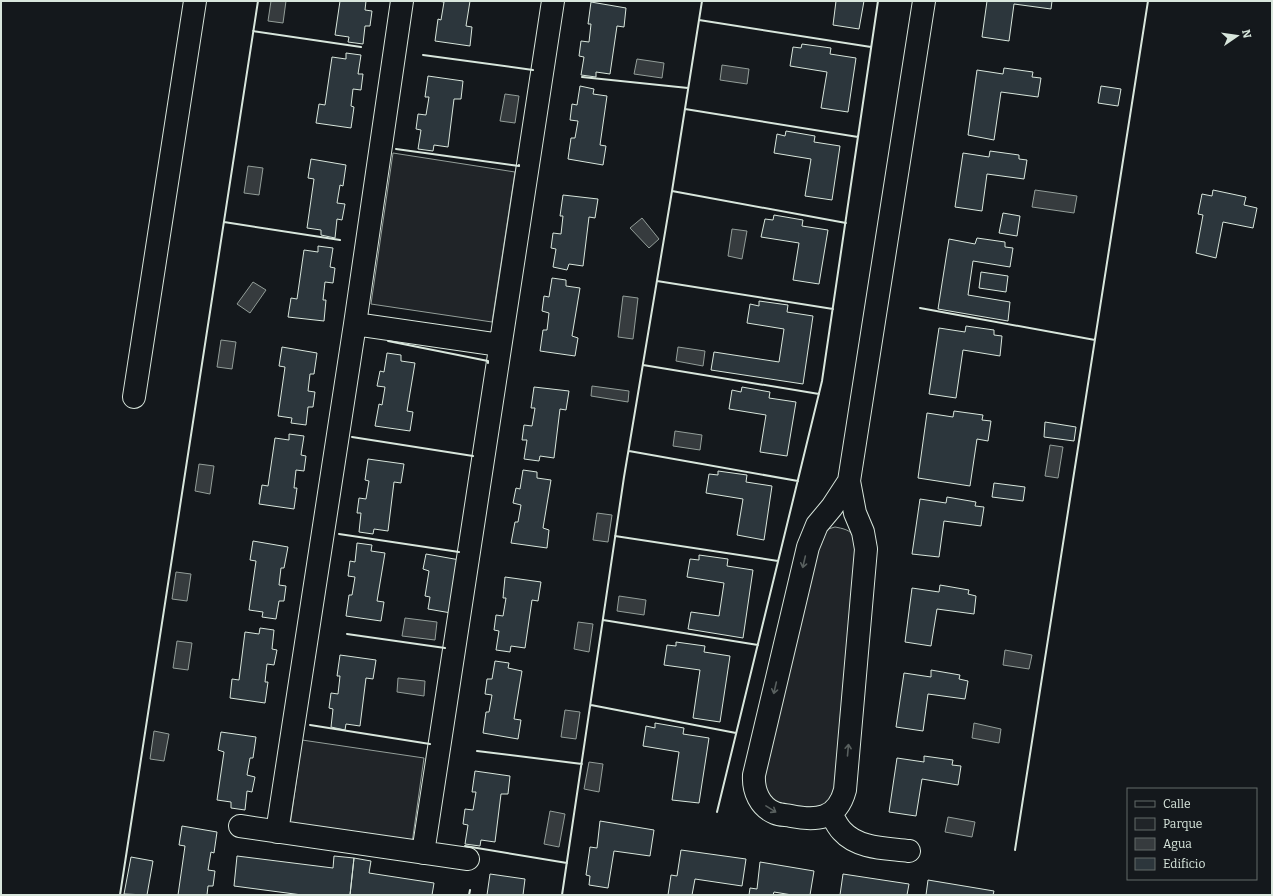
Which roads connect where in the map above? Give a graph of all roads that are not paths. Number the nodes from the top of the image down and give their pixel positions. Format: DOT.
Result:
graph roads {
  1 [pos="195,1"];
  2 [pos="402,1"];
  3 [pos="553,1"];
  4 [pos="924,1"];
  5 [pos="355,324"];
  6 [pos="500,345"];
  7 [pos="134,397"];
  8 [pos="849,482"];
  9 [pos="817,525"];
  10 [pos="863,532"];
  11 [pos="831,813"];
  12 [pos="240,826"];
  13 [pos="277,832"];
  14 [pos="909,850"];
  15 [pos="422,852"];
  16 [pos="468,859"];
  1 -- 7 [label="street"];
  2 -- 5 [label="street"];
  3 -- 6 [label="street"];
  4 -- 8 [label="street"];
  5 -- 6 [label="street"];
  5 -- 13 [label="street"];
  6 -- 15 [label="street"];
  8 -- 9 [label="street"];
  8 -- 10 [label="street"];
  9 -- 10 [label="street"];
  9 -- 11 [label="street, one-way"];
  11 -- 10 [label="street, one-way"];
  11 -- 14 [label="street"];
  12 -- 13 [label="street"];
  13 -- 15 [label="street"];
  15 -- 16 [label="street"];
}
